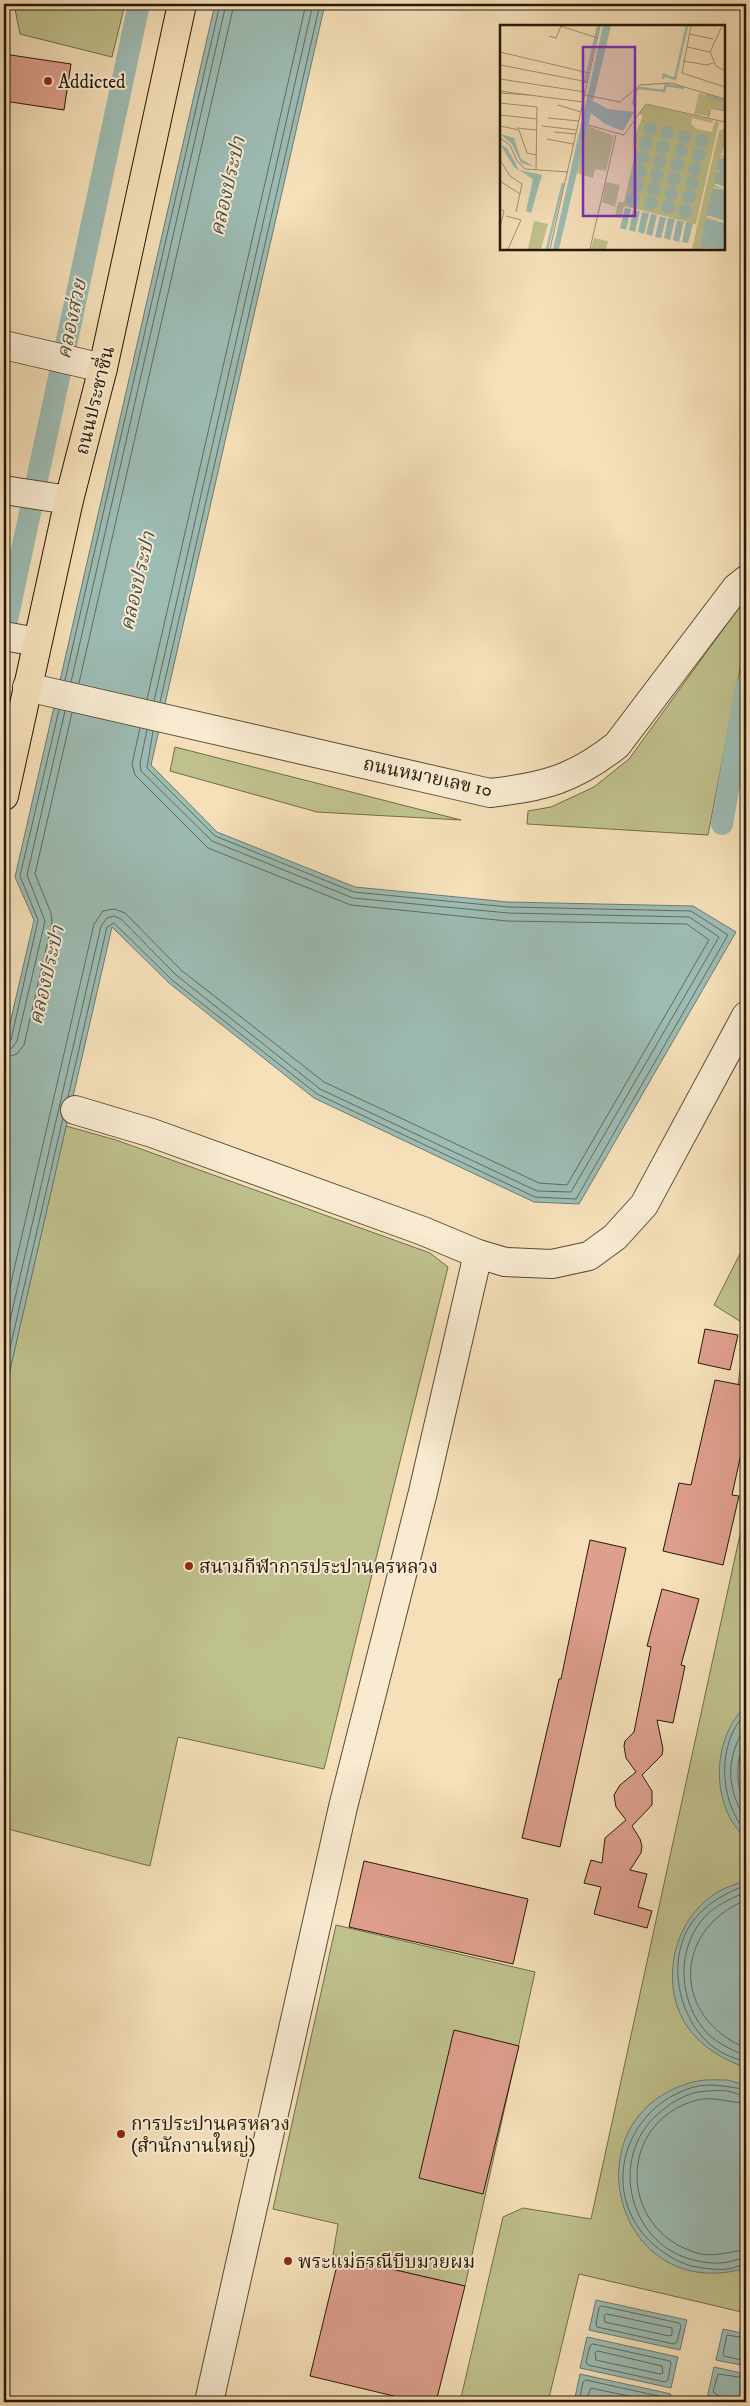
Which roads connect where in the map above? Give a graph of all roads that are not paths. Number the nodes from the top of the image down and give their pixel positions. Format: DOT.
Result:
graph roads {
  1 [pos="182,4"];
  2 [pos="4,345"];
  3 [pos="93,366"];
  4 [pos="5,490"];
  5 [pos="57,498"];
  6 [pos="746,580"];
  7 [pos="19,639"];
  8 [pos="39,689"];
  9 [pos="5,787"];
  10 [pos="746,1016"];
  11 [pos="74,1110"];
  12 [pos="478,1254"];
  13 [pos="209,2402"];
  1 -- 3 [label="main road, ถนนประชาชื่น"];
  2 -- 3 [label="street"];
  3 -- 5 [label="main road, ถนนประชาชื่น"];
  4 -- 5 [label="street"];
  5 -- 7 [label="main road, ถนนประชาชื่น"];
  6 -- 8 [label="street, ถนนหมายเลข 10"];
  7 -- 8 [label="main road, ถนนประชาชื่น"];
  8 -- 9 [label="main road, ถนนประชาชื่น"];
  10 -- 12 [label="street"];
  11 -- 12 [label="street"];
  12 -- 13 [label="street"];
}
